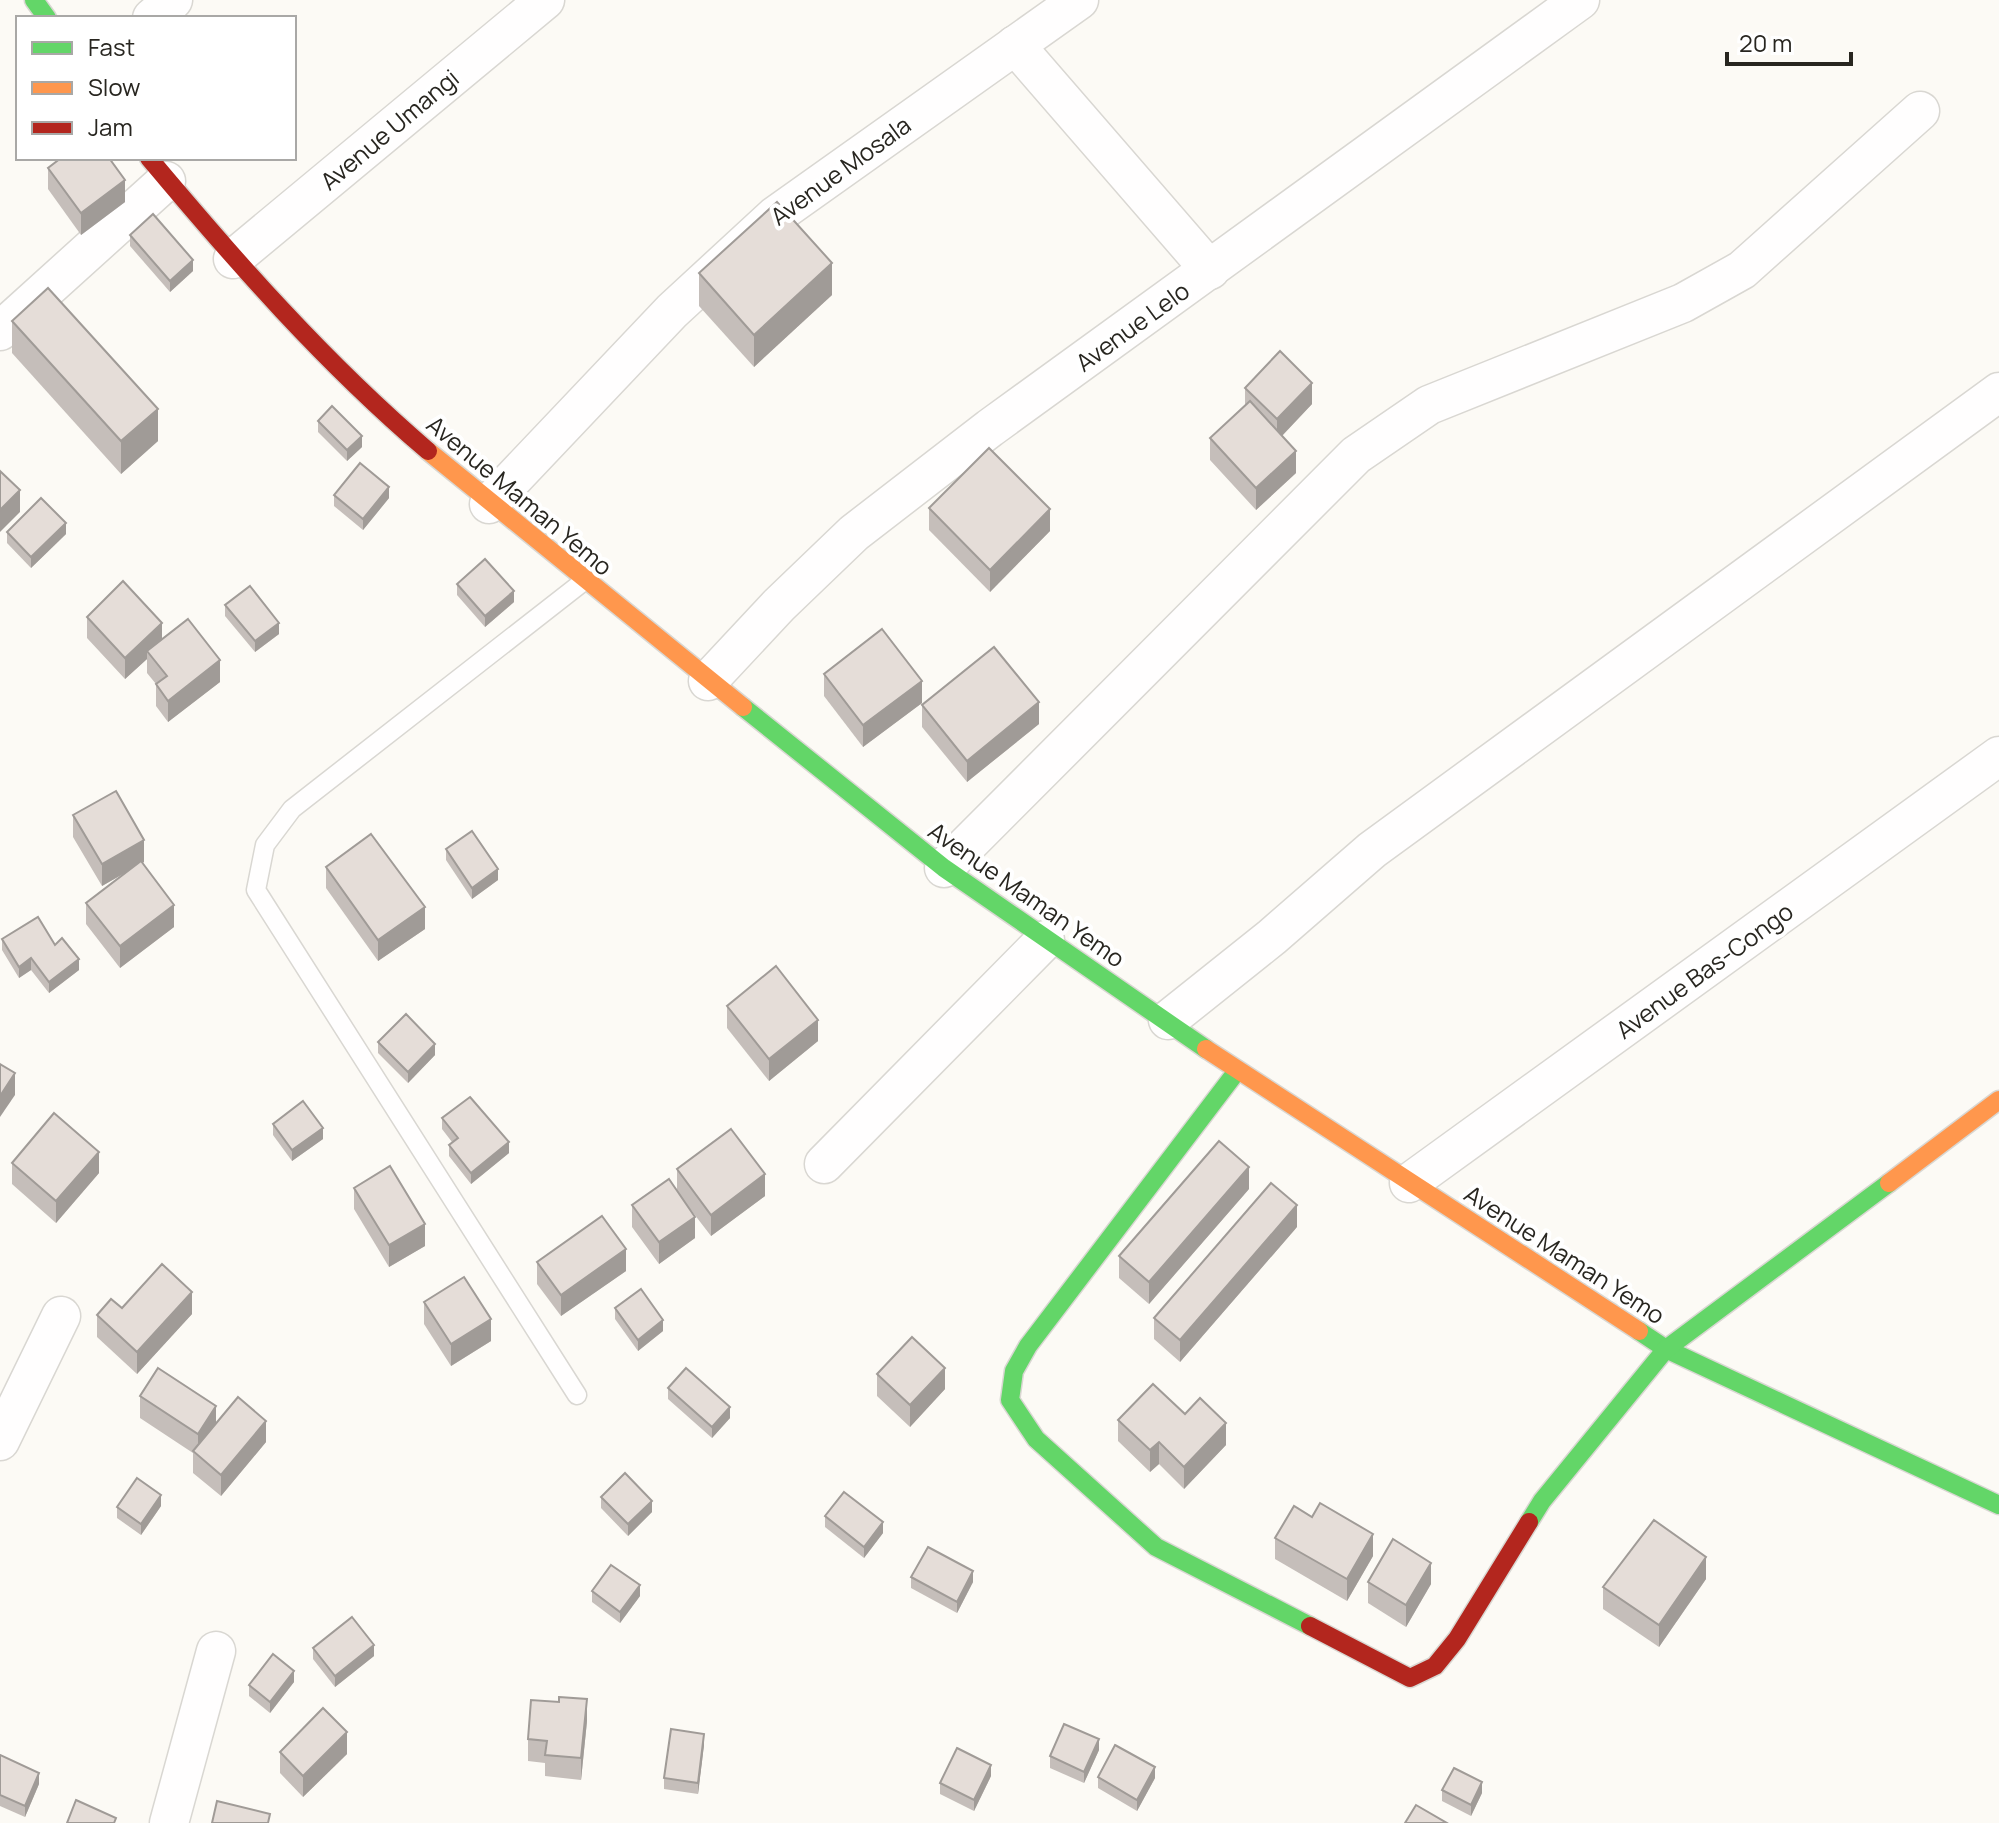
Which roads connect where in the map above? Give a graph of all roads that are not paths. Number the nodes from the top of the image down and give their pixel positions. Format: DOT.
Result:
graph roads {
  1 [pos="173,0"];
  2 [pos="545,0"];
  3 [pos="1079,0"];
  4 [pos="1580,0"];
  5 [pos="154,16"];
  6 [pos="1015,45"];
  7 [pos="1920,111"];
  8 [pos="158,170"];
  9 [pos="233,259"];
  10 [pos="1210,270"];
  11 [pos="0,331"];
  12 [pos="1999,392"];
  13 [pos="489,504"];
  14 [pos="584,581"];
  15 [pos="708,681"];
  16 [pos="1999,756"];
  17 [pos="944,868"];
  18 [pos="1045,940"];
  19 [pos="1168,1020"];
  20 [pos="1237,1071"];
  21 [pos="1999,1100"];
  22 [pos="824,1164"];
  23 [pos="1409,1183"];
  24 [pos="61,1316"];
  25 [pos="1666,1349"];
  26 [pos="577,1395"];
  27 [pos="0,1441"];
  28 [pos="1999,1505"];
  29 [pos="216,1651"];
  30 [pos="169,1823"];
  1 -- 5 [label="street"];
  2 -- 9 [label="street, Avenue Umangi"];
  3 -- 6 [label="street, Avenue Mosala"];
  4 -- 10 [label="street, Avenue Lelo"];
  6 -- 10 [label="street"];
  6 -- 13 [label="street, Avenue Mosala"];
  7 -- 17 [label="street"];
  8 -- 9 [label="street, Avenue Maman Yemo"];
  8 -- 11 [label="street"];
  9 -- 13 [label="street, Avenue Maman Yemo"];
  10 -- 15 [label="street, Avenue Lelo"];
  12 -- 19 [label="street"];
  13 -- 14 [label="street, Avenue Maman Yemo"];
  14 -- 15 [label="street, Avenue Maman Yemo"];
  14 -- 26 [label="lane"];
  15 -- 17 [label="street, Avenue Maman Yemo"];
  16 -- 23 [label="street, Avenue Bas-Congo"];
  17 -- 18 [label="street, Avenue Maman Yemo"];
  18 -- 19 [label="street, Avenue Maman Yemo"];
  18 -- 22 [label="street"];
  19 -- 20 [label="street, Avenue Maman Yemo"];
  20 -- 23 [label="street, Avenue Maman Yemo"];
  20 -- 25 [label="street"];
  21 -- 25 [label="street"];
  23 -- 25 [label="street, Avenue Maman Yemo"];
  24 -- 27 [label="street"];
  25 -- 28 [label="street, Avenue Maman Yemo"];
  29 -- 30 [label="street"];
}
